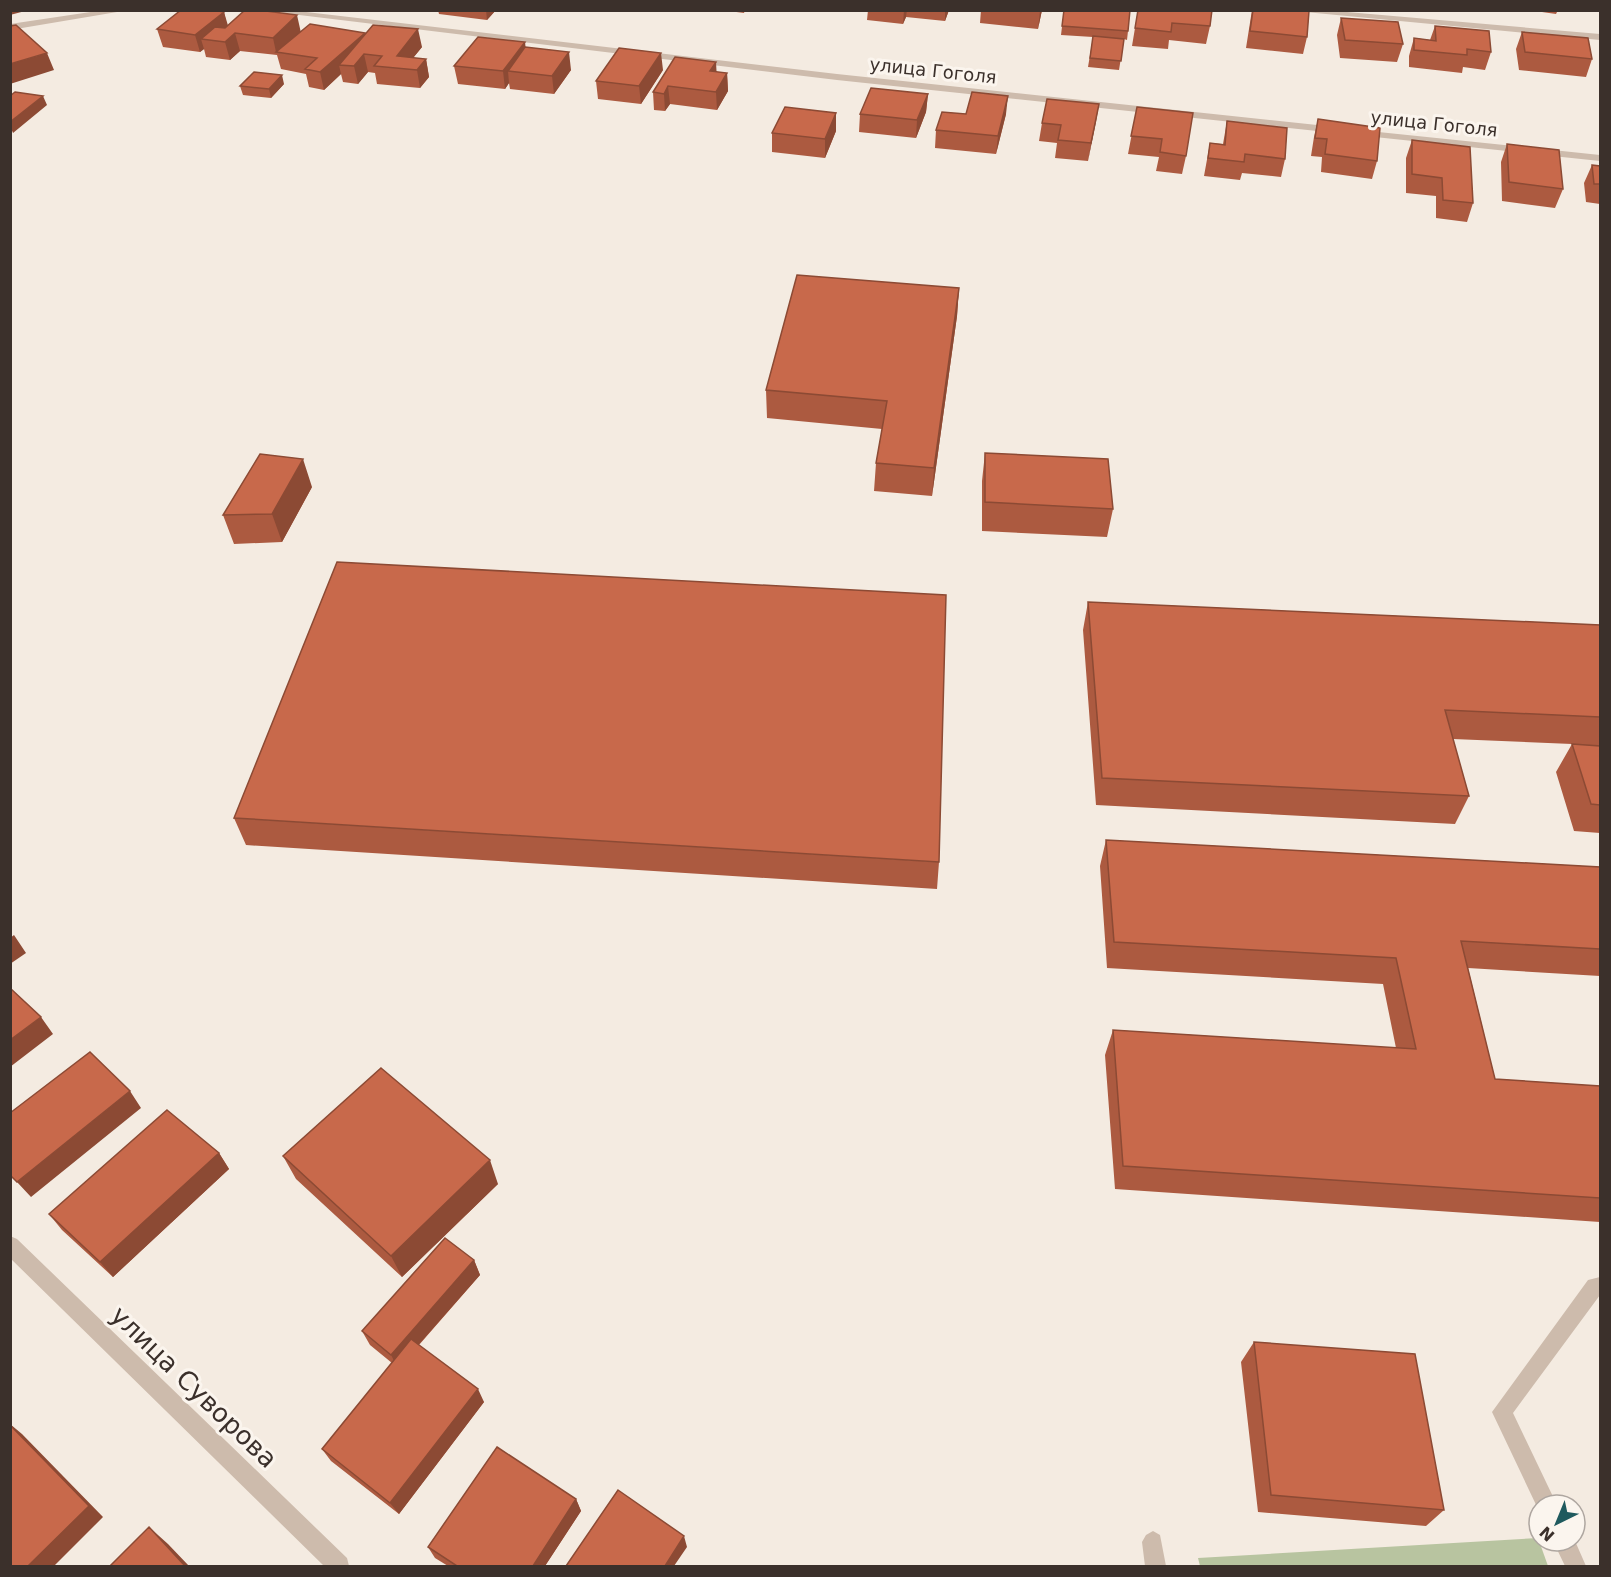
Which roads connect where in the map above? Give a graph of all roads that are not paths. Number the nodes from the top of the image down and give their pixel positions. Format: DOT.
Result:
graph roads {
  1 [pos="125,10"];
  2 [pos="262,10"];
  3 [pos="1288,10"];
  4 [pos="10,27"];
  5 [pos="1600,37"];
  6 [pos="1600,158"];
  7 [pos="10,1245"];
  8 [pos="1600,1286"];
  9 [pos="1541,1493"];
  10 [pos="1153,1542"];
  11 [pos="339,1566"];
  12 [pos="1156,1566"];
  1 -- 4 [label="street"];
  2 -- 6 [label="street, улица Гоголя"];
  3 -- 5 [label="street"];
  7 -- 11 [label="street, улица Суворова"];
  8 -- 9 [label="street"];
  10 -- 12 [label="street"];
}
